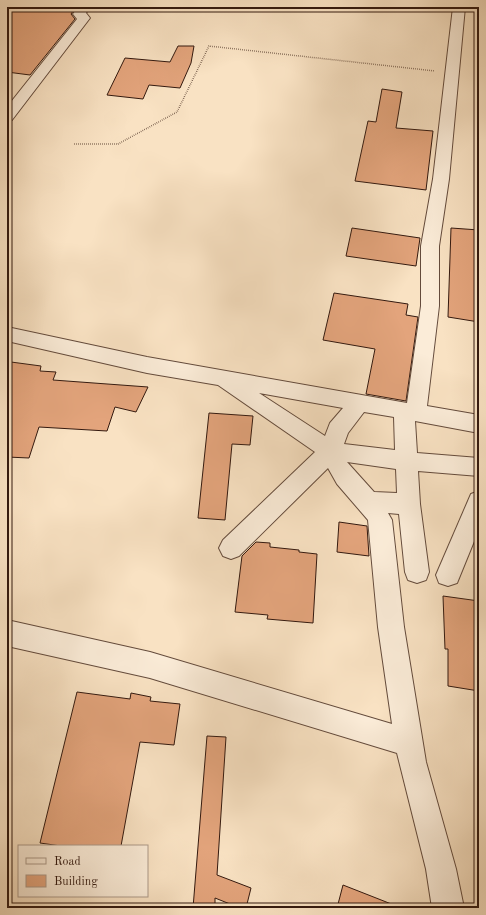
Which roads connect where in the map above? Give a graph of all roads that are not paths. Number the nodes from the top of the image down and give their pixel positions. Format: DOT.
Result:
graph roads {
  1 [pos="84,7"];
  2 [pos="459,7"];
  3 [pos="7,117"];
  4 [pos="7,334"];
  5 [pos="218,377"];
  6 [pos="360,402"];
  7 [pos="410,412"];
  8 [pos="479,424"];
  9 [pos="331,451"];
  10 [pos="407,461"];
  11 [pos="479,467"];
  12 [pos="479,501"];
  13 [pos="366,502"];
  14 [pos="409,504"];
  15 [pos="231,548"];
  16 [pos="417,572"];
  17 [pos="448,575"];
  18 [pos="7,633"];
  19 [pos="410,743"];
  20 [pos="448,908"];
  1 -- 3 [label="street"];
  2 -- 7 [label="street"];
  4 -- 5 [label="street"];
  5 -- 6 [label="street"];
  5 -- 9 [label="street"];
  6 -- 7 [label="street"];
  6 -- 9 [label="street"];
  7 -- 8 [label="street"];
  7 -- 10 [label="street"];
  9 -- 10 [label="street"];
  9 -- 13 [label="street"];
  9 -- 15 [label="street"];
  10 -- 11 [label="street"];
  10 -- 14 [label="street"];
  12 -- 17 [label="street"];
  13 -- 14 [label="street"];
  13 -- 19 [label="street"];
  14 -- 16 [label="street"];
  18 -- 19 [label="street"];
  19 -- 20 [label="street"];
}
